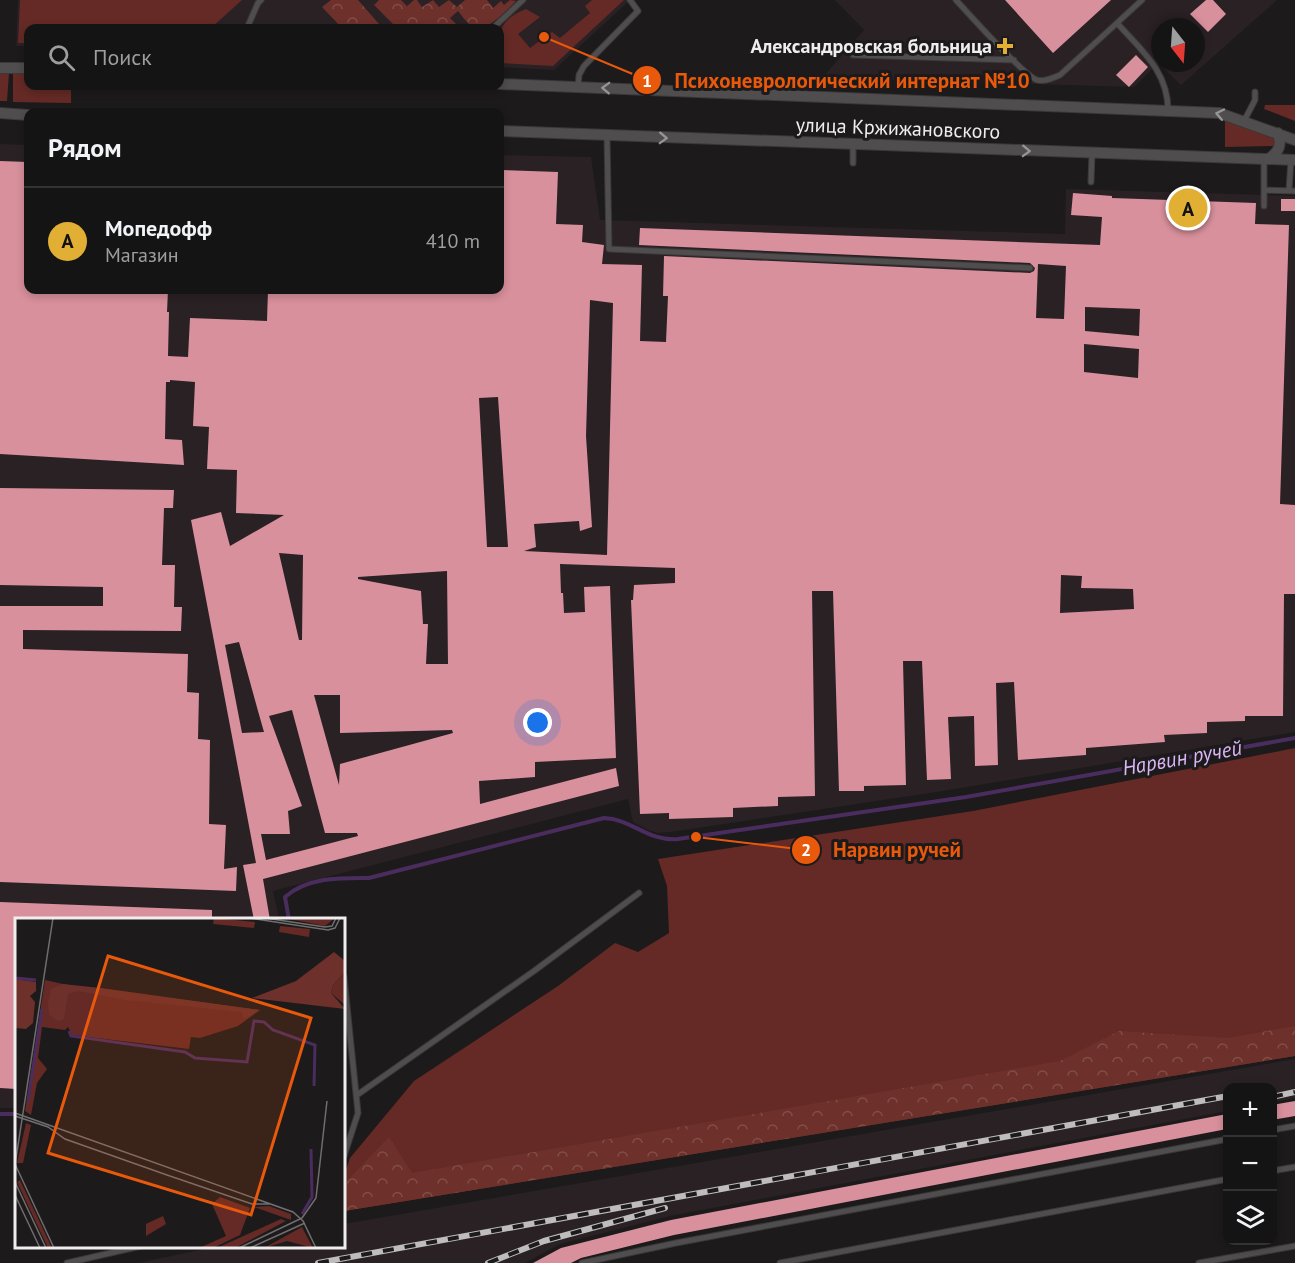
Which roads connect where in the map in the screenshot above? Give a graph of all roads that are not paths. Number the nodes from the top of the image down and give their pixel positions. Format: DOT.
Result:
graph roads {
  1 [pos="261,0"];
  2 [pos="523,0"];
  3 [pos="630,0"];
  4 [pos="956,0"];
  5 [pos="1142,0"];
  6 [pos="1117,23"];
  7 [pos="250,24"];
  8 [pos="497,24"];
  9 [pos="853,55"];
  10 [pos="1014,60"];
  11 [pos="0,68"];
  12 [pos="24,68"];
  13 [pos="504,84"];
  14 [pos="578,87"];
  15 [pos="1255,92"];
  16 [pos="1167,110"];
  17 [pos="0,114"];
  18 [pos="24,115"];
  19 [pos="1244,121"];
  20 [pos="504,131"];
  21 [pos="1278,134"];
  22 [pos="607,136"];
  23 [pos="1295,140"];
  24 [pos="853,145"];
  25 [pos="1092,153"];
  26 [pos="1267,159"];
  27 [pos="1293,160"];
  28 [pos="853,163"];
  29 [pos="1091,182"];
  30 [pos="1264,190"];
  31 [pos="1292,191"];
  32 [pos="1264,206"];
  33 [pos="1030,268"];
  34 [pos="639,893"];
  35 [pos="345,986"];
  36 [pos="357,1095"];
  37 [pos="1295,1126"];
  38 [pos="1277,1129"];
  39 [pos="1223,1140"];
  40 [pos="345,1153"];
  41 [pos="1295,1167"];
  42 [pos="1277,1170"];
  43 [pos="1223,1180"];
  44 [pos="1295,1246"];
  45 [pos="132,1248"];
  46 [pos="619,1256"];
  47 [pos="67,1263"];
  48 [pos="582,1263"];
  49 [pos="620,1263"];
  50 [pos="780,1263"];
  51 [pos="1199,1263"];
  1 -- 7 [label="lane"];
  2 -- 8 [label="lane"];
  3 -- 14 [label="lane"];
  4 -- 10 [label="lane"];
  5 -- 6 [label="lane"];
  6 -- 10 [label="lane"];
  6 -- 16 [label="lane"];
  9 -- 10 [label="lane"];
  11 -- 12 [label="street"];
  13 -- 14 [label="street, улица Кржижановского"];
  16 -- 14 [label="street, улица Кржижановского, one-way"];
  15 -- 19 [label="lane"];
  19 -- 16 [label="street, улица Кржижановского, one-way"];
  17 -- 18 [label="street"];
  19 -- 21 [label="street, улица Кржижановского"];
  20 -- 22 [label="street, улица Кржижановского"];
  21 -- 23 [label="street, улица Кржижановского"];
  21 -- 26 [label="street"];
  22 -- 24 [label="street, улица Кржижановского, one-way"];
  22 -- 33 [label="lane"];
  24 -- 25 [label="street, улица Кржижановского, one-way"];
  24 -- 28 [label="lane"];
  25 -- 26 [label="street, улица Кржижановского"];
  25 -- 29 [label="lane"];
  26 -- 27 [label="street, улица Кржижановского"];
  26 -- 30 [label="lane"];
  27 -- 31 [label="lane"];
  30 -- 31 [label="lane"];
  30 -- 32 [label="lane"];
  34 -- 36 [label="lane"];
  35 -- 36 [label="lane"];
  36 -- 40 [label="lane"];
  37 -- 38 [label="lane"];
  39 -- 46 [label="lane"];
  41 -- 42 [label="lane"];
  43 -- 50 [label="lane"];
  44 -- 51 [label="lane"];
  45 -- 47 [label="lane"];
  46 -- 48 [label="lane"];
  46 -- 49 [label="lane"];
}
